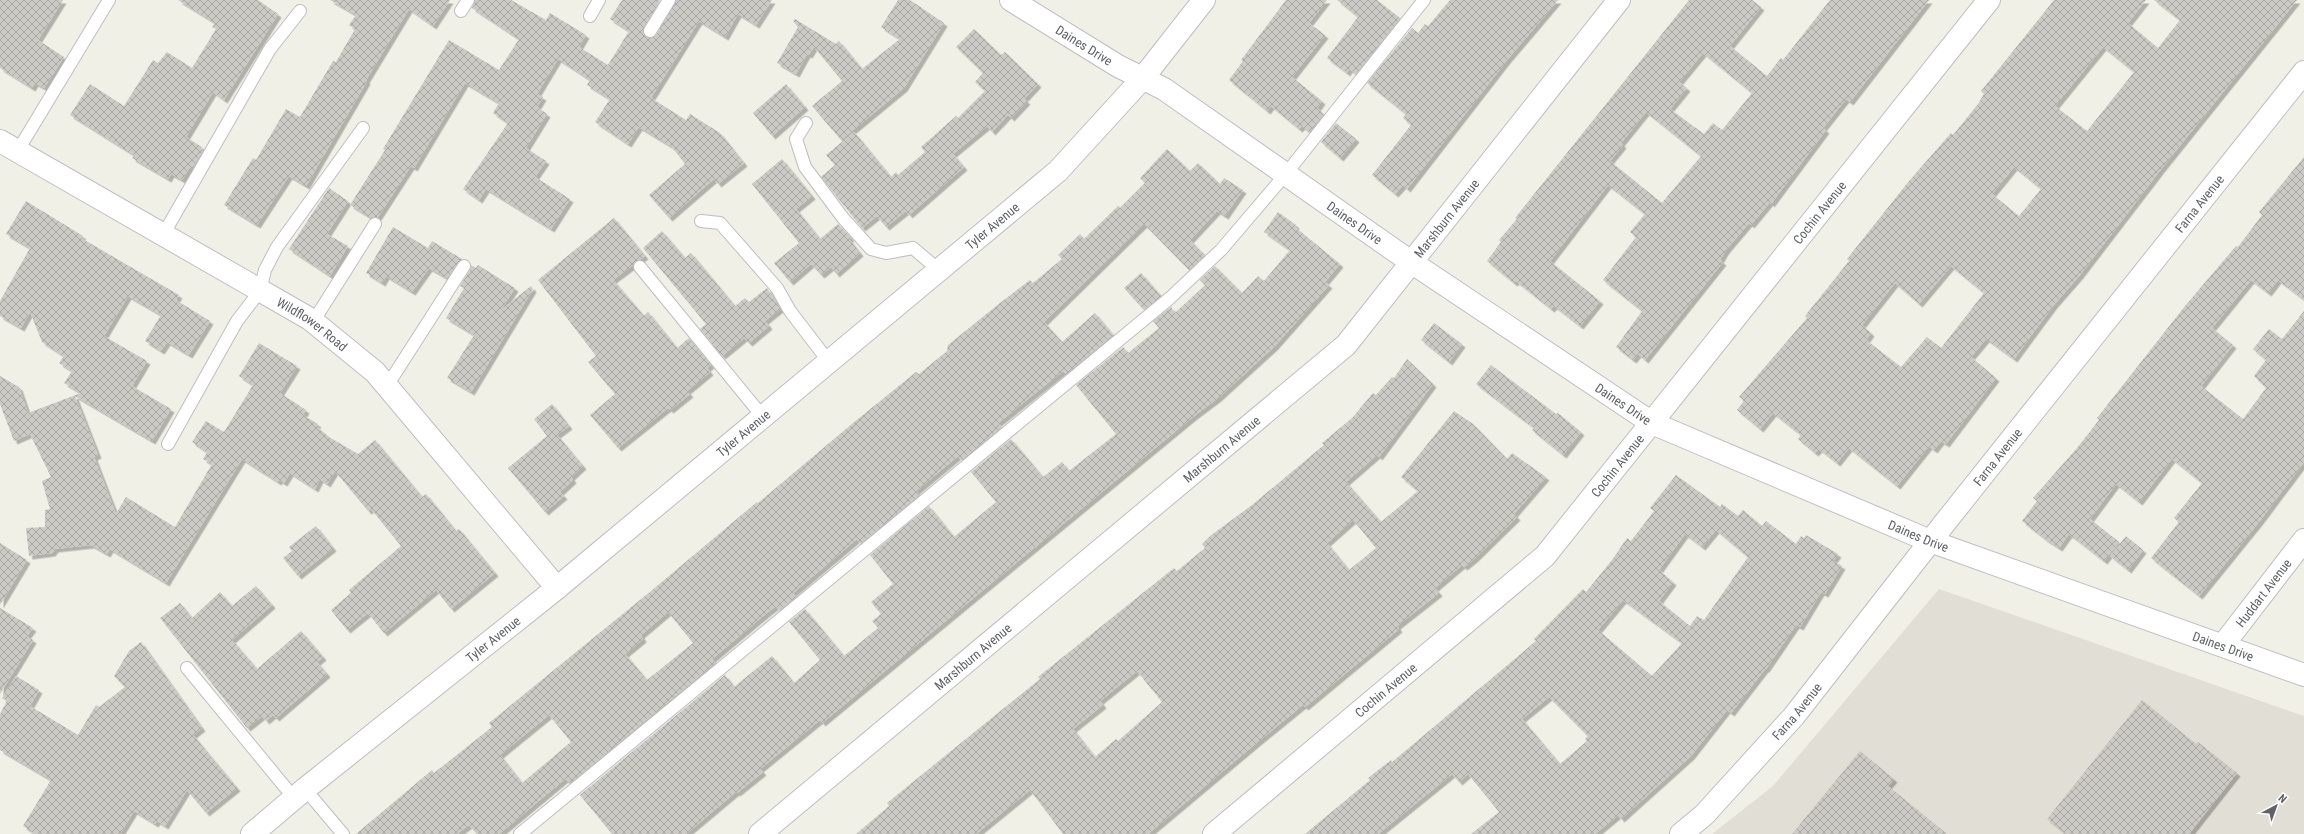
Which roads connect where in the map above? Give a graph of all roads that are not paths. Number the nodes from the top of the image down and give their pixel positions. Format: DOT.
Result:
graph roads {
  1 [pos="109,0"];
  2 [pos="468,0"];
  3 [pos="599,0"];
  4 [pos="669,0"];
  5 [pos="1011,0"];
  6 [pos="1204,0"];
  7 [pos="1424,0"];
  8 [pos="1619,0"];
  9 [pos="1989,0"];
  10 [pos="300,11"];
  11 [pos="461,12"];
  12 [pos="590,16"];
  13 [pos="650,31"];
  14 [pos="2304,72"];
  15 [pos="1142,79"];
  16 [pos="806,123"];
  17 [pos="363,128"];
  18 [pos="9,146"];
  19 [pos="1286,175"];
  20 [pos="701,221"];
  21 [pos="375,224"];
  22 [pos="163,235"];
  23 [pos="1411,262"];
  24 [pos="464,266"];
  25 [pos="640,267"];
  26 [pos="940,271"];
  27 [pos="260,291"];
  28 [pos="313,322"];
  29 [pos="829,362"];
  30 [pos="387,386"];
  31 [pos="763,417"];
  32 [pos="1652,423"];
  33 [pos="168,444"];
  34 [pos="2304,540"];
  35 [pos="1930,541"];
  36 [pos="557,588"];
  37 [pos="2223,645"];
  38 [pos="187,668"];
  39 [pos="2304,675"];
  40 [pos="299,794"];
  41 [pos="252,834"];
  42 [pos="343,834"];
  43 [pos="520,834"];
  44 [pos="760,834"];
  45 [pos="1214,834"];
  46 [pos="1681,834"];
  1 -- 18 [label="lane"];
  2 -- 11 [label="lane"];
  3 -- 12 [label="lane"];
  4 -- 13 [label="lane"];
  5 -- 15 [label="street, Daines Drive"];
  6 -- 15 [label="street, Tyler Avenue"];
  7 -- 19 [label="lane"];
  8 -- 23 [label="street, Marshburn Avenue"];
  9 -- 32 [label="street, Cochin Avenue"];
  10 -- 22 [label="lane"];
  14 -- 35 [label="street, Farna Avenue"];
  15 -- 19 [label="street, Daines Drive"];
  15 -- 26 [label="street, Tyler Avenue"];
  16 -- 26 [label="lane"];
  17 -- 27 [label="lane"];
  18 -- 22 [label="street, Wildflower Road"];
  19 -- 23 [label="street, Daines Drive"];
  19 -- 43 [label="lane"];
  20 -- 29 [label="lane"];
  21 -- 28 [label="lane"];
  22 -- 27 [label="street, Wildflower Road"];
  23 -- 32 [label="street, Daines Drive"];
  23 -- 44 [label="street, Marshburn Avenue"];
  24 -- 30 [label="lane"];
  25 -- 31 [label="lane"];
  26 -- 29 [label="street, Tyler Avenue"];
  27 -- 28 [label="street, Wildflower Road"];
  27 -- 33 [label="lane"];
  28 -- 30 [label="street, Wildflower Road"];
  29 -- 31 [label="street, Tyler Avenue"];
  30 -- 36 [label="street, Wildflower Road"];
  31 -- 36 [label="street, Tyler Avenue"];
  32 -- 35 [label="street, Daines Drive"];
  32 -- 45 [label="street, Cochin Avenue"];
  34 -- 37 [label="street, Huddart Avenue"];
  35 -- 37 [label="street, Daines Drive"];
  35 -- 46 [label="street, Farna Avenue"];
  36 -- 40 [label="street, Tyler Avenue"];
  37 -- 39 [label="street, Daines Drive"];
  38 -- 40 [label="lane"];
  40 -- 41 [label="street, Tyler Avenue"];
  40 -- 42 [label="lane"];
}
